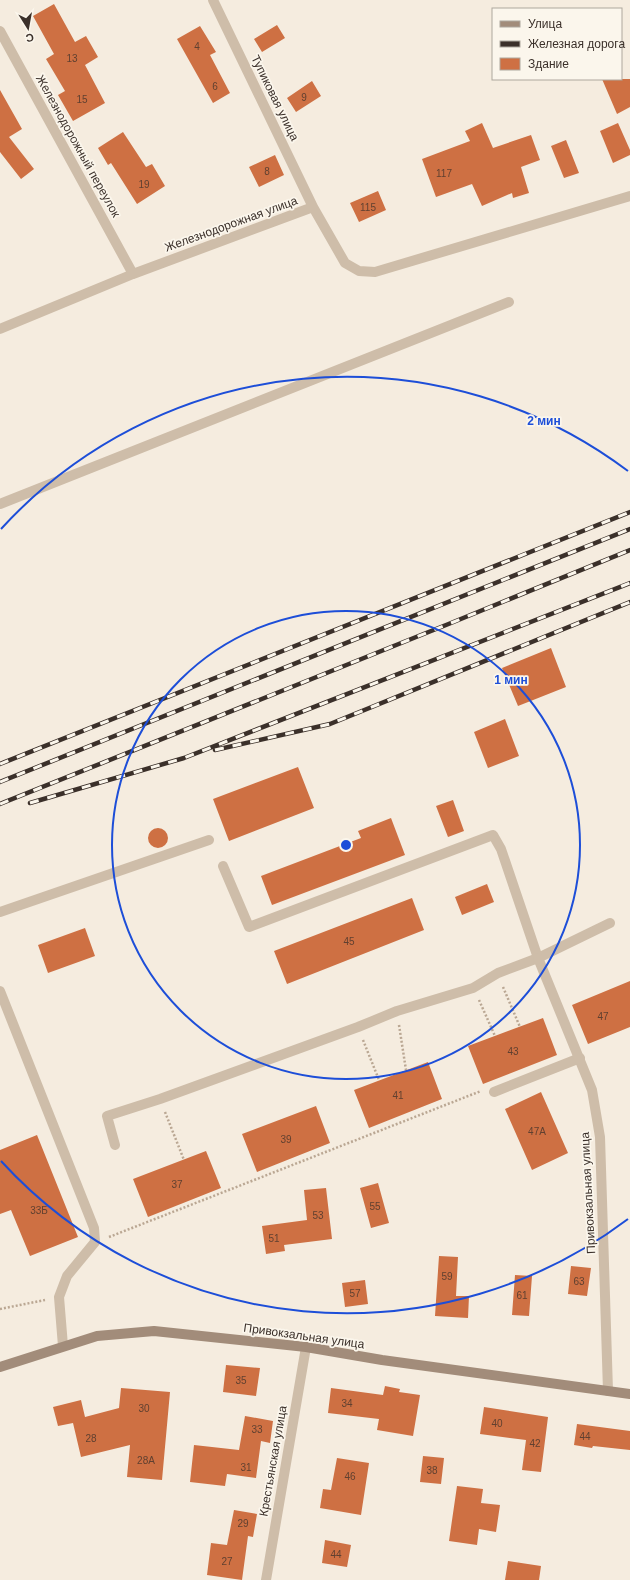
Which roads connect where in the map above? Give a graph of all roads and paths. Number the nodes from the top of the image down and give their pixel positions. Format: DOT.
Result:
graph roads {
  1 [pos="213,0"];
  2 [pos="0,31"];
  3 [pos="630,196"];
  4 [pos="313,207"];
  5 [pos="133,274"];
  6 [pos="509,302"];
  7 [pos="0,329"];
  8 [pos="0,504"];
  9 [pos="209,840"];
  10 [pos="223,866"];
  11 [pos="0,912"];
  12 [pos="610,923"];
  13 [pos="538,958"];
  14 [pos="498,974"];
  15 [pos="473,988"];
  16 [pos="0,991"];
  17 [pos="397,1011"];
  18 [pos="358,1027"];
  19 [pos="520,1027"];
  20 [pos="495,1036"];
  21 [pos="580,1058"];
  22 [pos="406,1070"];
  23 [pos="378,1080"];
  24 [pos="494,1092"];
  25 [pos="160,1099"];
  26 [pos="115,1145"];
  27 [pos="184,1160"];
  28 [pos="96,1242"];
  29 [pos="59,1297"];
  30 [pos="0,1308"];
  31 [pos="64,1346"];
  32 [pos="306,1347"];
  33 [pos="0,1366"];
  34 [pos="608,1390"];
  35 [pos="630,1394"];
  36 [pos="266,1580"];
  1 -- 4 [label="street, Тупиковая улица"];
  2 -- 5 [label="street, Железнодорожный переулок"];
  3 -- 4 [label="street, Железнодорожная улица"];
  4 -- 5 [label="street, Железнодорожная улица"];
  5 -- 7 [label="street, Железнодорожная улица"];
  6 -- 8 [label="street"];
  9 -- 11 [label="street"];
  10 -- 13 [label="street, Привокзальная улица"];
  12 -- 13 [label="street"];
  13 -- 14 [label="street"];
  13 -- 21 [label="street, Привокзальная улица"];
  14 -- 15 [label="street"];
  14 -- 19 [label="path"];
  15 -- 17 [label="street"];
  15 -- 20 [label="path"];
  16 -- 28 [label="street"];
  17 -- 18 [label="street"];
  17 -- 22 [label="path"];
  18 -- 23 [label="path"];
  18 -- 25 [label="street"];
  21 -- 24 [label="street"];
  21 -- 34 [label="street, Привокзальная улица"];
  24 -- 28 [label="path"];
  25 -- 26 [label="street"];
  25 -- 27 [label="path"];
  28 -- 29 [label="street"];
  29 -- 30 [label="path"];
  29 -- 31 [label="street"];
  31 -- 32 [label="main road, Привокзальная улица"];
  31 -- 33 [label="main road, Привокзальная улица"];
  32 -- 34 [label="main road, Привокзальная улица"];
  32 -- 36 [label="street, Крестьянская улица"];
  34 -- 35 [label="main road, Привокзальная улица"];
}
